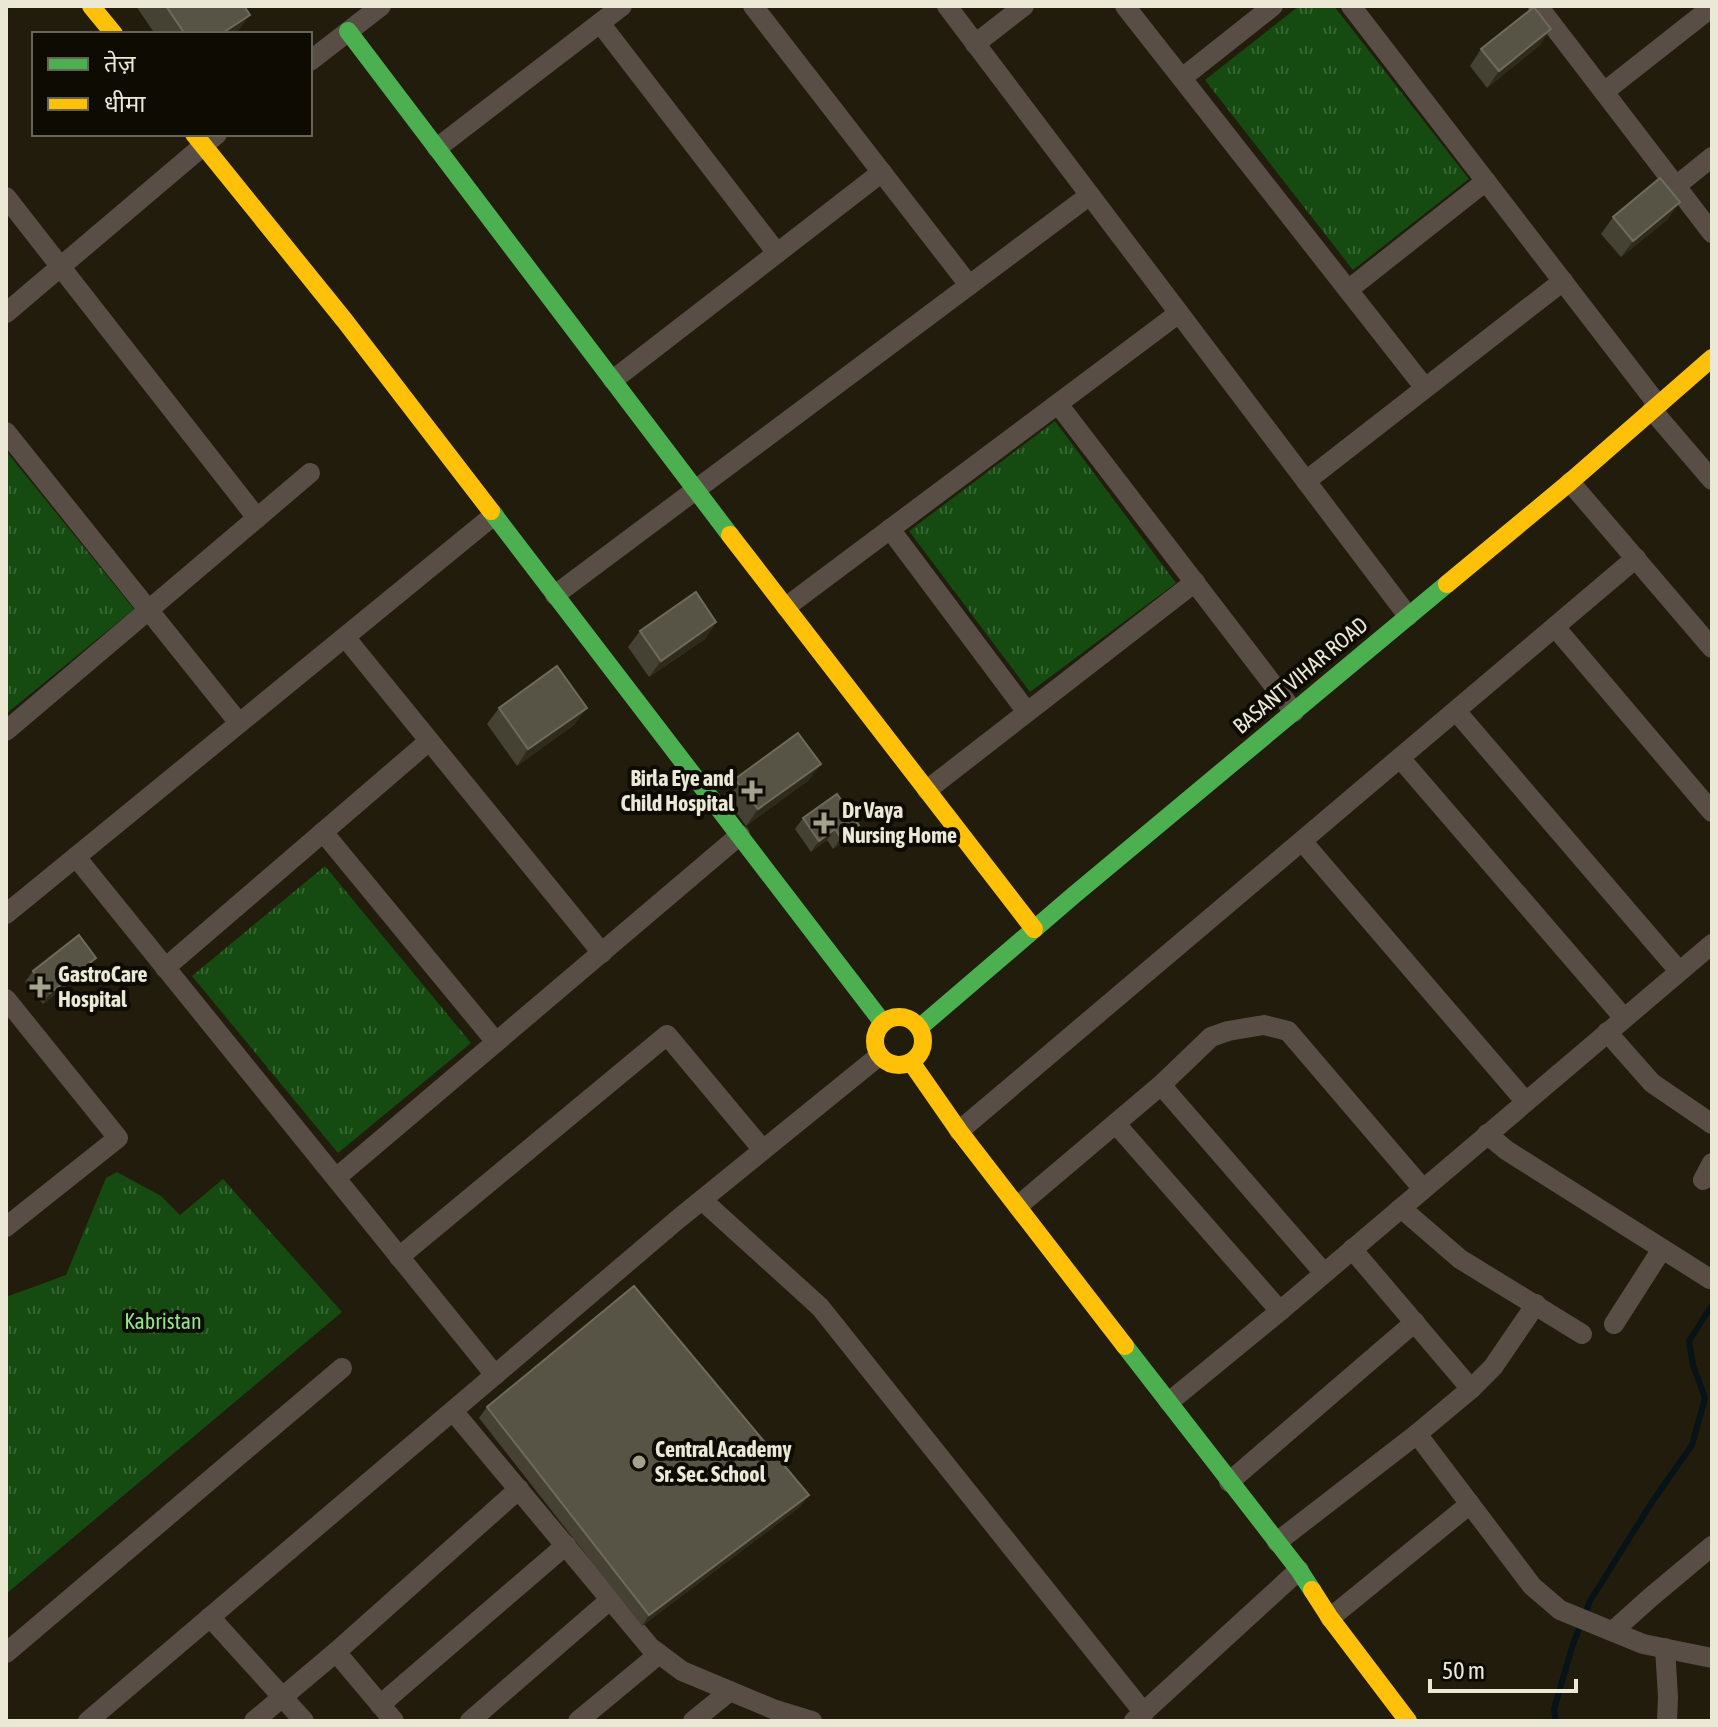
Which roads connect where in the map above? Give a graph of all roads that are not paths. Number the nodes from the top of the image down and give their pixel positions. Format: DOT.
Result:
graph roads {
  1 [pos="91,6"];
  2 [pos="381,6"];
  3 [pos="622,6"];
  4 [pos="753,6"];
  5 [pos="947,6"];
  6 [pos="1024,6"];
  7 [pos="1125,6"];
  8 [pos="1273,6"];
  9 [pos="1351,6"];
  10 [pos="1538,6"];
  11 [pos="1712,7"];
  12 [pos="600,23"];
  13 [pos="348,31"];
  14 [pos="112,32"];
  15 [pos="975,44"];
  16 [pos="312,59"];
  17 [pos="1182,78"];
  18 [pos="1604,92"];
  19 [pos="205,138"];
  20 [pos="437,148"];
  21 [pos="1712,157"];
  22 [pos="882,172"];
  23 [pos="1486,181"];
  24 [pos="1676,186"];
  25 [pos="1090,195"];
  26 [pos="6,197"];
  27 [pos="1712,233"];
  28 [pos="777,253"];
  29 [pos="60,266"];
  30 [pos="1563,281"];
  31 [pos="969,285"];
  32 [pos="1348,290"];
  33 [pos="6,313"];
  34 [pos="1179,313"];
  35 [pos="1712,358"];
  36 [pos="613,380"];
  37 [pos="1425,388"];
  38 [pos="1058,404"];
  39 [pos="1655,408"];
  40 [pos="6,432"];
  41 [pos="310,473"];
  42 [pos="1712,480"];
  43 [pos="1306,481"];
  44 [pos="1570,482"];
  45 [pos="696,490"];
  46 [pos="494,515"];
  47 [pos="257,518"];
  48 [pos="890,529"];
  49 [pos="1636,558"];
  50 [pos="1195,582"];
  51 [pos="555,595"];
  52 [pos="786,607"];
  53 [pos="149,610"];
  54 [pos="1408,616"];
  55 [pos="1555,627"];
  56 [pos="345,637"];
  57 [pos="1712,648"];
  58 [pos="1456,711"];
  59 [pos="1027,712"];
  60 [pos="1294,712"];
  61 [pos="239,723"];
  62 [pos="6,731"];
  63 [pos="429,741"];
  64 [pos="1400,758"];
  65 [pos="927,790"];
  66 [pos="1712,812"];
  67 [pos="323,832"];
  68 [pos="740,835"];
  69 [pos="1302,841"];
  70 [pos="76,857"];
  71 [pos="6,914"];
  72 [pos="1034,929"];
  73 [pos="1712,944"];
  74 [pos="602,953"];
  75 [pos="165,968"];
  76 [pos="1679,971"];
  77 [pos="6,999"];
  78 [pos="1624,1018"];
  79 [pos="883,1023"];
  80 [pos="919,1028"];
  81 [pos="1607,1032"];
  82 [pos="496,1042"];
  83 [pos="879,1056"];
  84 [pos="911,1062"];
  85 [pos="1161,1085"];
  86 [pos="1525,1101"];
  87 [pos="1116,1124"];
  88 [pos="1712,1124"];
  89 [pos="959,1131"];
  90 [pos="1487,1134"];
  91 [pos="763,1150"];
  92 [pos="336,1178"];
  93 [pos="1423,1189"];
  94 [pos="702,1200"];
  95 [pos="1018,1206"];
  96 [pos="1401,1208"];
  97 [pos="6,1227"];
  98 [pos="1352,1249"];
  99 [pos="1662,1249"];
  100 [pos="399,1257"];
  101 [pos="1324,1273"];
  102 [pos="1710,1279"];
  103 [pos="1536,1304"];
  104 [pos="1280,1311"];
  105 [pos="1415,1322"];
  106 [pos="1614,1324"];
  107 [pos="1582,1334"];
  108 [pos="342,1368"];
  109 [pos="495,1375"];
  110 [pos="1471,1389"];
  111 [pos="1169,1402"];
  112 [pos="453,1411"];
  113 [pos="1417,1434"];
  114 [pos="1229,1482"];
  115 [pos="519,1489"];
  116 [pos="1470,1504"];
  117 [pos="1277,1542"];
  118 [pos="566,1545"];
  119 [pos="1712,1546"];
  120 [pos="1299,1570"];
  121 [pos="611,1599"];
  122 [pos="210,1617"];
  123 [pos="1330,1618"];
  124 [pos="1609,1629"];
  125 [pos="1665,1648"];
  126 [pos="336,1652"];
  127 [pos="6,1653"];
  128 [pos="659,1654"];
  129 [pos="1712,1658"];
  130 [pos="730,1691"];
  131 [pos="284,1697"];
  132 [pos="380,1705"];
  133 [pos="786,1717"];
  134 [pos="1139,1717"];
  135 [pos="88,1721"];
  136 [pos="254,1721"];
  137 [pos="304,1721"];
  138 [pos="394,1721"];
  139 [pos="470,1721"];
  140 [pos="578,1721"];
  141 [pos="693,1721"];
  142 [pos="812,1721"];
  143 [pos="1408,1721"];
  144 [pos="1667,1721"];
  1 -- 14 [label="street"];
  2 -- 13 [label="street"];
  3 -- 12 [label="street"];
  4 -- 22 [label="street"];
  5 -- 15 [label="street"];
  6 -- 15 [label="street"];
  7 -- 17 [label="street"];
  8 -- 17 [label="street"];
  9 -- 23 [label="street"];
  10 -- 18 [label="street"];
  11 -- 18 [label="street"];
  12 -- 20 [label="street"];
  12 -- 28 [label="street"];
  13 -- 16 [label="street"];
  13 -- 20 [label="street"];
  15 -- 25 [label="street"];
  17 -- 32 [label="street"];
  18 -- 24 [label="street"];
  19 -- 29 [label="street"];
  19 -- 46 [label="street"];
  20 -- 36 [label="street"];
  21 -- 24 [label="street"];
  22 -- 28 [label="street"];
  22 -- 31 [label="street"];
  23 -- 30 [label="street"];
  23 -- 32 [label="street"];
  24 -- 27 [label="street"];
  25 -- 31 [label="street"];
  25 -- 34 [label="street"];
  26 -- 29 [label="street"];
  28 -- 36 [label="street"];
  29 -- 33 [label="street"];
  29 -- 47 [label="street"];
  30 -- 37 [label="street"];
  30 -- 39 [label="street"];
  31 -- 45 [label="street"];
  32 -- 37 [label="street"];
  34 -- 38 [label="street"];
  34 -- 43 [label="street"];
  35 -- 39 [label="street, BASANT VIHAR ROAD"];
  36 -- 45 [label="street"];
  37 -- 43 [label="street"];
  38 -- 48 [label="street"];
  38 -- 50 [label="street"];
  39 -- 42 [label="street"];
  39 -- 44 [label="street, BASANT VIHAR ROAD"];
  40 -- 53 [label="street"];
  41 -- 47 [label="street"];
  43 -- 54 [label="street"];
  44 -- 49 [label="street"];
  44 -- 54 [label="street, BASANT VIHAR ROAD"];
  45 -- 51 [label="street"];
  45 -- 52 [label="street"];
  46 -- 51 [label="street"];
  46 -- 56 [label="street"];
  47 -- 53 [label="street"];
  48 -- 52 [label="street"];
  48 -- 59 [label="street"];
  49 -- 55 [label="street"];
  49 -- 57 [label="street"];
  50 -- 59 [label="street"];
  50 -- 60 [label="street"];
  51 -- 68 [label="street"];
  52 -- 65 [label="street"];
  53 -- 61 [label="street"];
  53 -- 62 [label="street"];
  54 -- 60 [label="street, BASANT VIHAR ROAD"];
  55 -- 58 [label="street"];
  55 -- 66 [label="street"];
  56 -- 61 [label="street"];
  56 -- 63 [label="street"];
  58 -- 64 [label="street"];
  58 -- 76 [label="street"];
  59 -- 65 [label="street"];
  60 -- 72 [label="street, BASANT VIHAR ROAD"];
  61 -- 70 [label="street"];
  63 -- 67 [label="street"];
  63 -- 74 [label="street"];
  64 -- 69 [label="street"];
  64 -- 78 [label="street"];
  65 -- 72 [label="street"];
  67 -- 75 [label="street"];
  67 -- 82 [label="street"];
  68 -- 74 [label="street"];
  68 -- 79 [label="street"];
  69 -- 86 [label="street"];
  69 -- 89 [label="street"];
  70 -- 71 [label="street"];
  70 -- 75 [label="street"];
  72 -- 80 [label="street, BASANT VIHAR ROAD"];
  73 -- 76 [label="street"];
  74 -- 82 [label="street"];
  75 -- 92 [label="street"];
  76 -- 78 [label="street"];
  77 -- 97 [label="street"];
  78 -- 81 [label="street"];
  79 -- 80 [label="street"];
  79 -- 83 [label="street"];
  80 -- 84 [label="street"];
  81 -- 86 [label="street"];
  81 -- 88 [label="street"];
  82 -- 92 [label="street"];
  83 -- 84 [label="street"];
  83 -- 91 [label="street"];
  84 -- 89 [label="street"];
  85 -- 87 [label="street"];
  85 -- 93 [label="street"];
  85 -- 101 [label="street"];
  86 -- 90 [label="street"];
  87 -- 95 [label="street"];
  87 -- 104 [label="street"];
  89 -- 95 [label="street"];
  90 -- 93 [label="street"];
  90 -- 99 [label="street"];
  91 -- 94 [label="street"];
  91 -- 100 [label="street"];
  92 -- 100 [label="street"];
  93 -- 96 [label="street"];
  94 -- 109 [label="street"];
  94 -- 134 [label="street"];
  95 -- 111 [label="street"];
  96 -- 98 [label="street"];
  96 -- 103 [label="street"];
  98 -- 101 [label="street"];
  98 -- 105 [label="street"];
  99 -- 102 [label="street"];
  99 -- 106 [label="street"];
  100 -- 109 [label="street"];
  101 -- 104 [label="street"];
  103 -- 107 [label="street"];
  103 -- 110 [label="street"];
  104 -- 111 [label="street"];
  105 -- 110 [label="street"];
  105 -- 114 [label="street"];
  108 -- 127 [label="street"];
  109 -- 112 [label="street"];
  110 -- 113 [label="street"];
  111 -- 114 [label="street"];
  112 -- 115 [label="street"];
  112 -- 122 [label="street"];
  113 -- 116 [label="street"];
  113 -- 117 [label="street"];
  114 -- 117 [label="street"];
  115 -- 118 [label="street"];
  115 -- 126 [label="street"];
  116 -- 123 [label="street"];
  116 -- 124 [label="street"];
  117 -- 120 [label="street"];
  118 -- 121 [label="street"];
  118 -- 132 [label="street"];
  119 -- 124 [label="street"];
  120 -- 123 [label="street"];
  120 -- 134 [label="street"];
  121 -- 128 [label="street"];
  121 -- 139 [label="street"];
  122 -- 131 [label="street"];
  122 -- 135 [label="street"];
  123 -- 143 [label="street"];
  124 -- 125 [label="street"];
  125 -- 129 [label="street"];
  125 -- 144 [label="street"];
  126 -- 131 [label="street"];
  126 -- 132 [label="street"];
  128 -- 130 [label="street"];
  128 -- 140 [label="street"];
  130 -- 133 [label="street"];
  130 -- 141 [label="street"];
  131 -- 136 [label="street"];
  131 -- 137 [label="street"];
  132 -- 138 [label="street"];
  133 -- 142 [label="street"];
}
